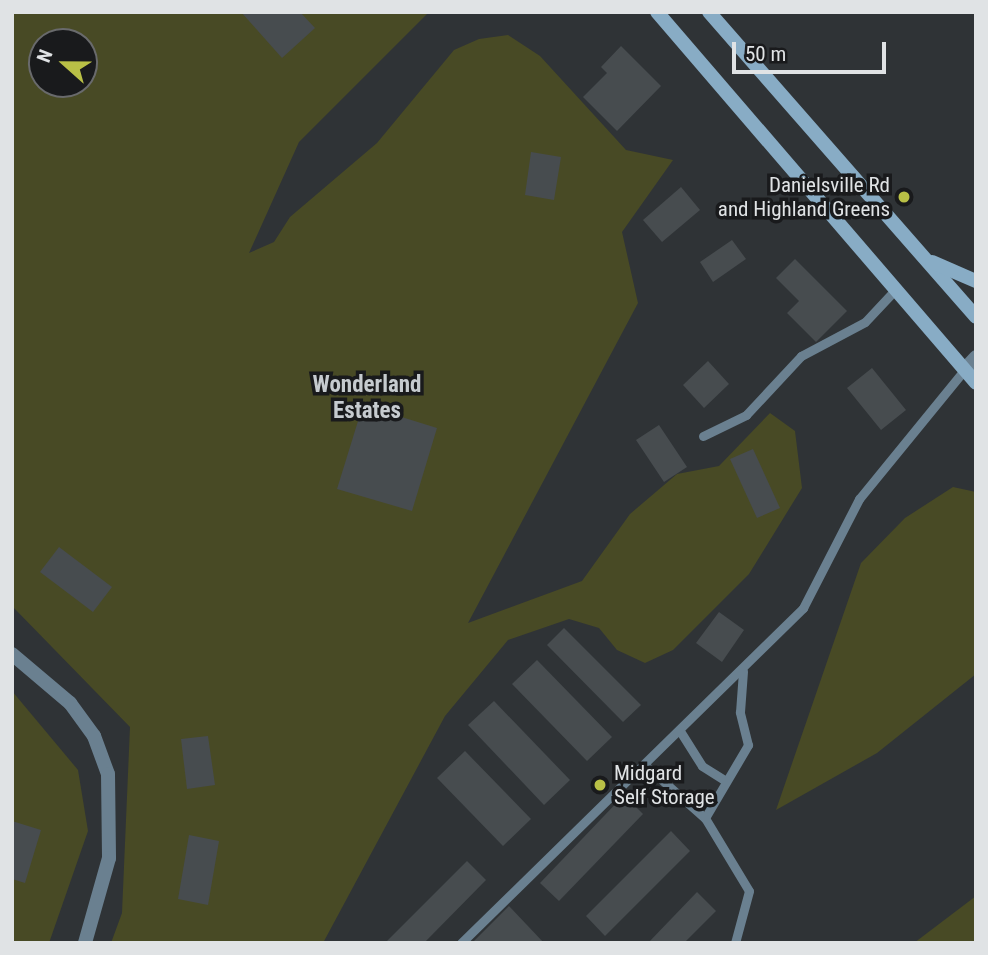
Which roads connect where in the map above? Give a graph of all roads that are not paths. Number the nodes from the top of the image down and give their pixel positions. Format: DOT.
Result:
graph roads {
  1 [pos="657,12"];
  2 [pos="709,12"];
  3 [pos="925,258"];
  4 [pos="976,281"];
  5 [pos="896,289"];
  6 [pos="976,317"];
  7 [pos="976,357"];
  8 [pos="965,369"];
  9 [pos="976,383"];
  10 [pos="703,436"];
  11 [pos="12,654"];
  12 [pos="743,671"];
  13 [pos="680,731"];
  14 [pos="645,765"];
  15 [pos="726,780"];
  16 [pos="705,818"];
  17 [pos="85,943"];
  18 [pos="461,943"];
  19 [pos="735,943"];
  1 -- 5 [label="main road"];
  2 -- 3 [label="main road"];
  3 -- 4 [label="main road"];
  3 -- 6 [label="main road"];
  5 -- 8 [label="main road"];
  5 -- 10 [label="lane"];
  7 -- 8 [label="street"];
  8 -- 9 [label="main road"];
  8 -- 12 [label="lane"];
  11 -- 17 [label="street"];
  12 -- 13 [label="lane"];
  12 -- 15 [label="lane"];
  13 -- 14 [label="lane"];
  13 -- 15 [label="lane"];
  14 -- 16 [label="lane"];
  14 -- 18 [label="lane"];
  15 -- 16 [label="lane"];
  16 -- 19 [label="lane"];
}
